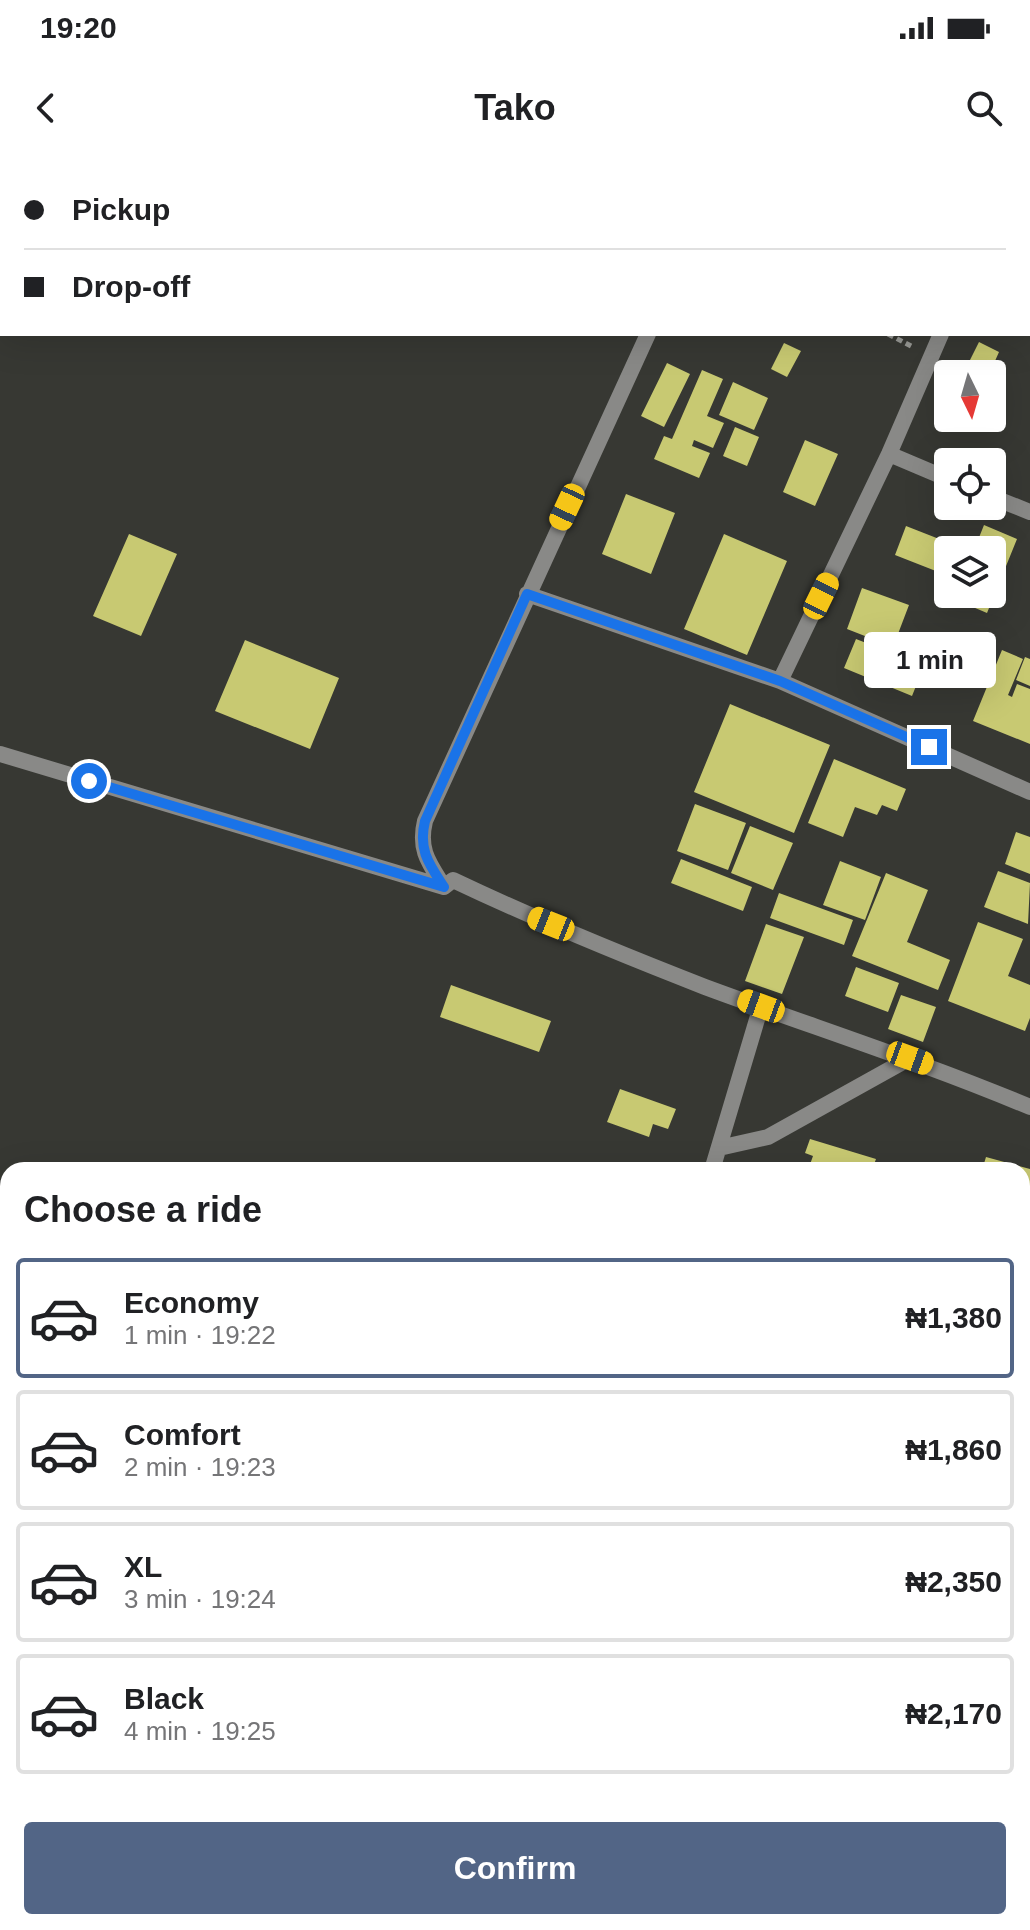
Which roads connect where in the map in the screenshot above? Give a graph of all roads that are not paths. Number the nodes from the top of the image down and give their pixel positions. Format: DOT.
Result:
graph roads {
  1 [pos="647,336"];
  2 [pos="940,336"];
  3 [pos="889,454"];
  4 [pos="934,473"];
  5 [pos="1006,503"];
  6 [pos="1030,512"];
  7 [pos="527,594"];
  8 [pos="780,681"];
  9 [pos="0,754"];
  10 [pos="1030,792"];
  11 [pos="444,887"];
  12 [pos="761,1006"];
  13 [pos="910,1058"];
  14 [pos="1030,1107"];
  15 [pos="719,1148"];
  16 [pos="715,1162"];
  1 -- 7 [label="street"];
  2 -- 3 [label="street"];
  3 -- 4 [label="street"];
  3 -- 8 [label="street"];
  5 -- 6 [label="street"];
  7 -- 8 [label="street"];
  7 -- 11 [label="street"];
  8 -- 10 [label="street"];
  9 -- 11 [label="street"];
  11 -- 12 [label="street"];
  12 -- 13 [label="street"];
  12 -- 15 [label="street"];
  13 -- 14 [label="street"];
  13 -- 15 [label="street"];
  15 -- 16 [label="street"];
}
